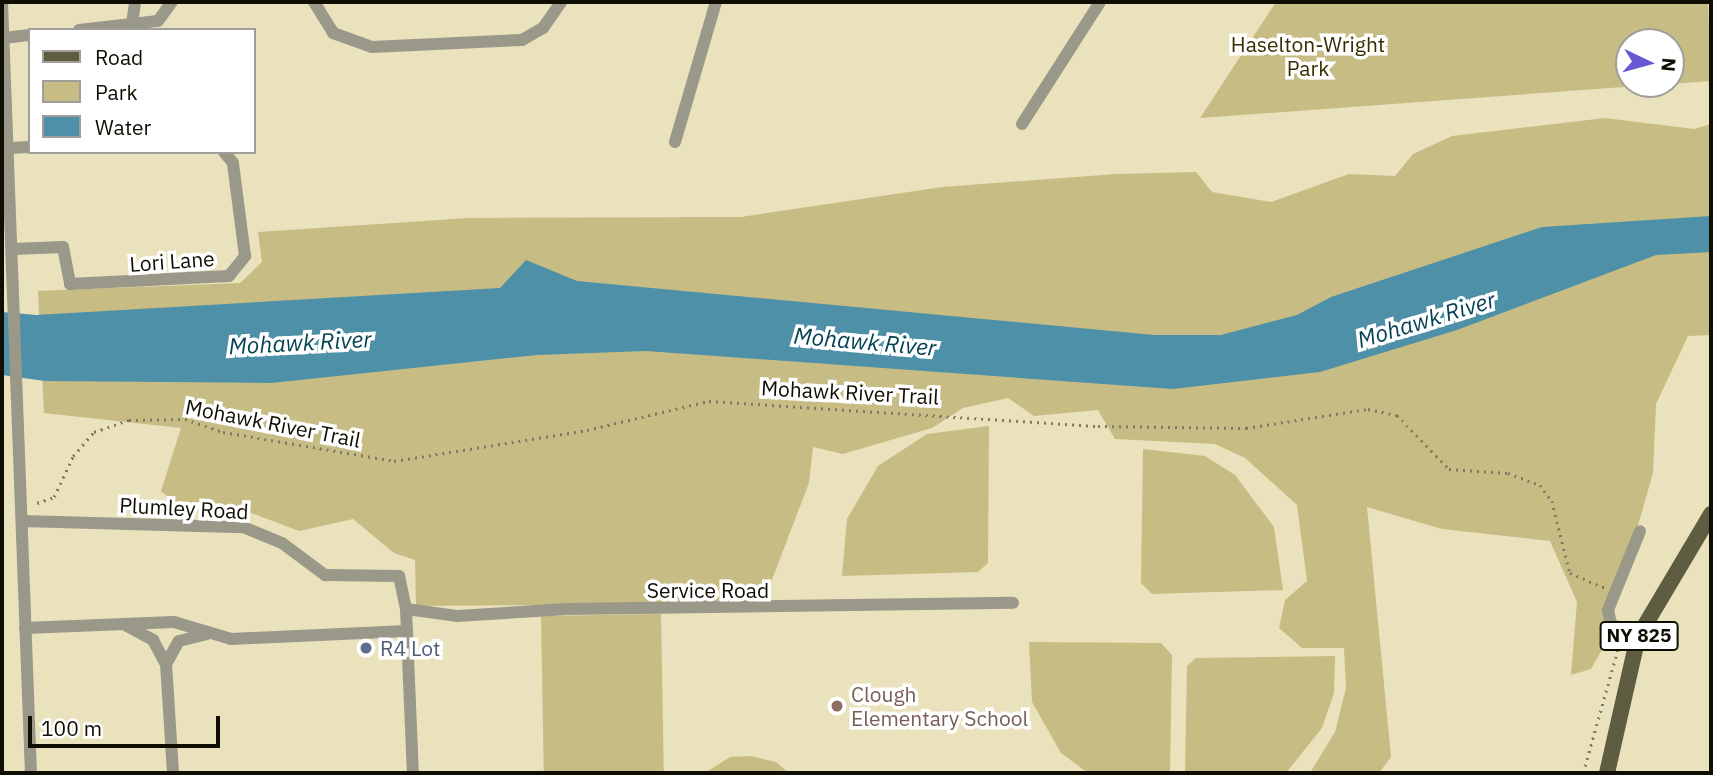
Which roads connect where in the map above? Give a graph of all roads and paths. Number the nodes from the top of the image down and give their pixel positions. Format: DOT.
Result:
graph roads {
  1 [pos="2,2"];
  2 [pos="135,2"];
  3 [pos="172,2"];
  4 [pos="314,2"];
  5 [pos="561,2"];
  6 [pos="716,2"];
  7 [pos="1100,2"];
  8 [pos="2,15"];
  9 [pos="132,23"];
  10 [pos="94,28"];
  11 [pos="28,35"];
  12 [pos="4,38"];
  13 [pos="1022,124"];
  14 [pos="674,142"];
  15 [pos="28,147"];
  16 [pos="10,148"];
  17 [pos="226,154"];
  18 [pos="13,249"];
  19 [pos="37,503"];
  20 [pos="1711,514"];
  21 [pos="23,521"];
  22 [pos="1640,531"];
  23 [pos="1615,592"];
  24 [pos="1013,603"];
  25 [pos="406,609"];
  26 [pos="117,624"];
  27 [pos="24,628"];
  28 [pos="407,631"];
  29 [pos="208,634"];
  30 [pos="1638,637"];
  31 [pos="166,664"];
  32 [pos="31,773"];
  33 [pos="173,773"];
  34 [pos="413,773"];
  35 [pos="1607,773"];
  1 -- 8 [label="street"];
  2 -- 9 [label="street"];
  3 -- 9 [label="street"];
  4 -- 5 [label="street"];
  6 -- 14 [label="street"];
  7 -- 13 [label="street"];
  8 -- 12 [label="street"];
  9 -- 10 [label="street"];
  11 -- 12 [label="street"];
  12 -- 16 [label="street"];
  15 -- 16 [label="street"];
  16 -- 18 [label="street"];
  17 -- 18 [label="street, Lori Lane"];
  18 -- 21 [label="street"];
  19 -- 23 [label="path, Mohawk River Trail"];
  20 -- 30 [label="main road, NY 825"];
  21 -- 25 [label="street, Plumley Road"];
  21 -- 27 [label="street"];
  22 -- 23 [label="street"];
  23 -- 30 [label="street"];
  24 -- 25 [label="street, Service Road"];
  25 -- 28 [label="street, Plumley Road"];
  26 -- 27 [label="street"];
  26 -- 29 [label="street"];
  26 -- 31 [label="street"];
  27 -- 32 [label="street"];
  28 -- 29 [label="street"];
  28 -- 34 [label="street, Plumley Road"];
  29 -- 31 [label="street"];
  30 -- 35 [label="main road, NY 825"];
  31 -- 33 [label="street"];
}
